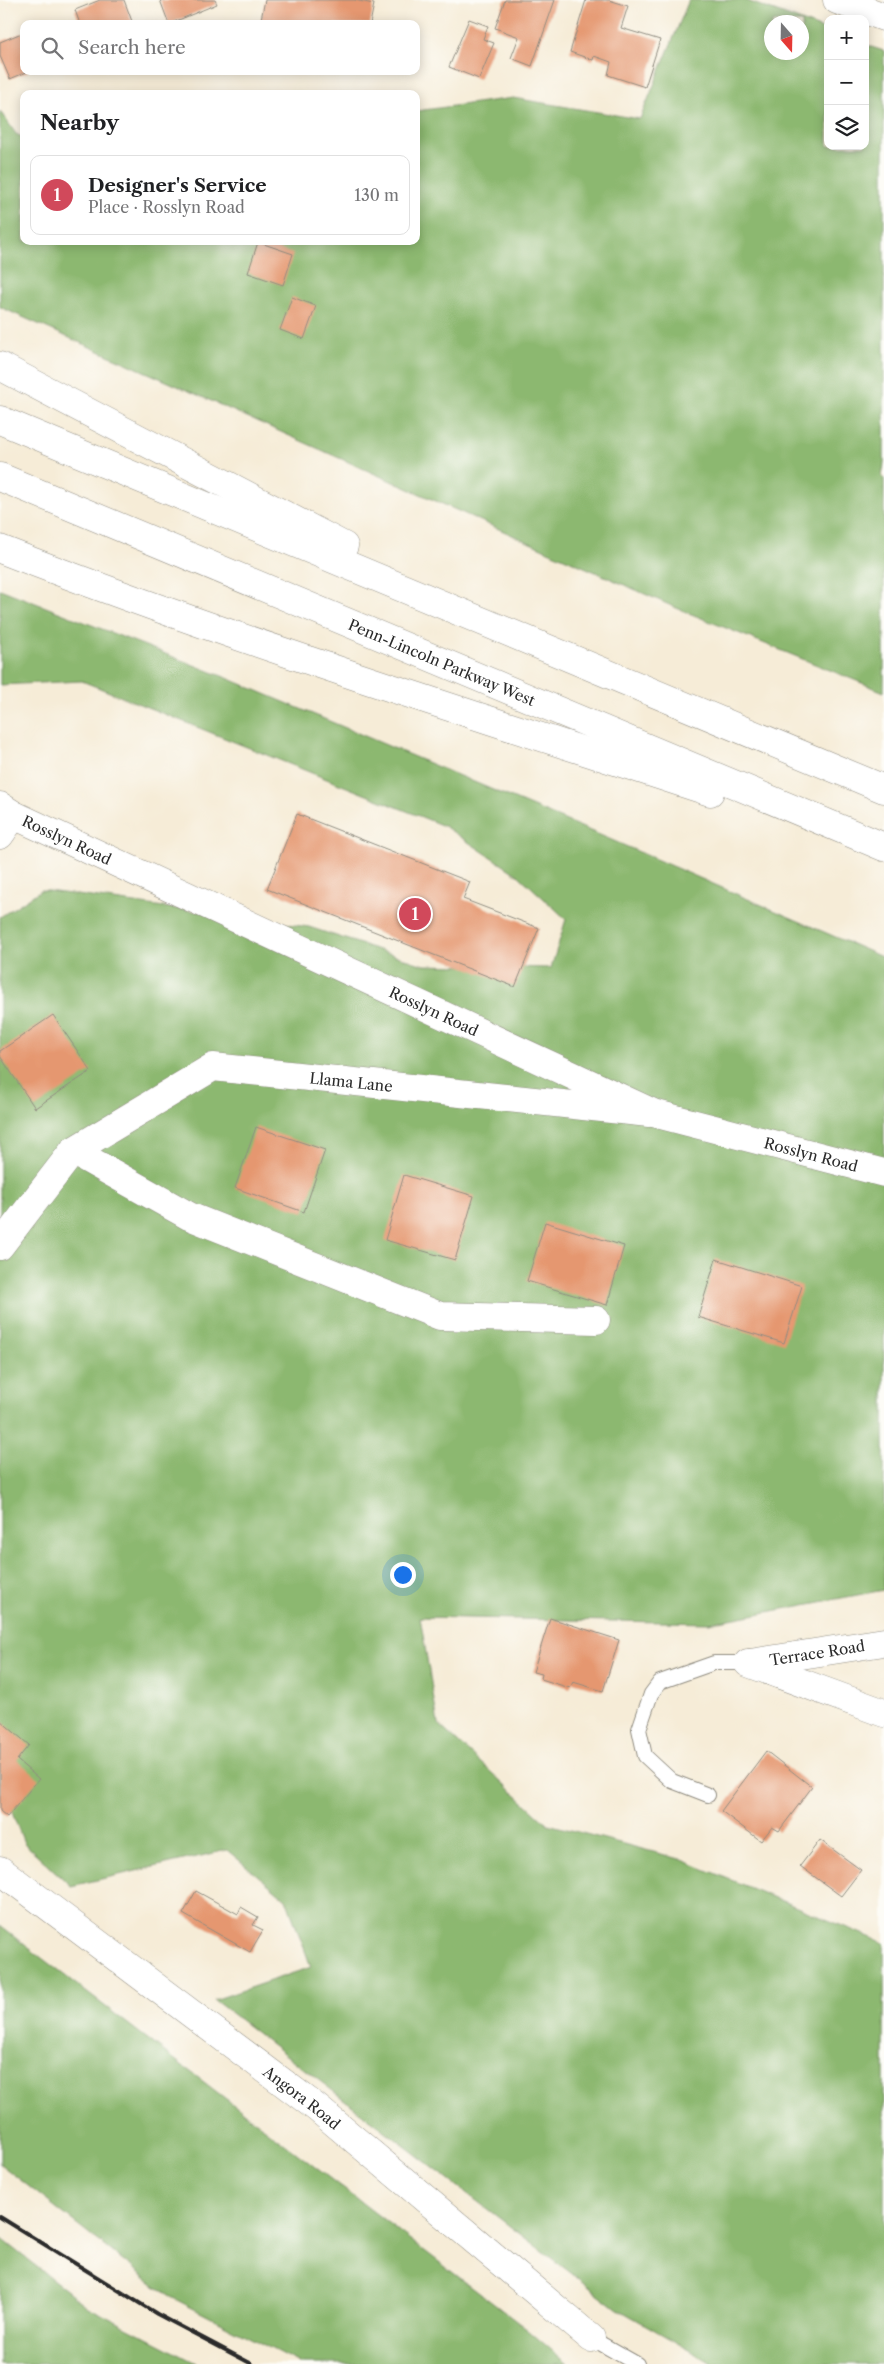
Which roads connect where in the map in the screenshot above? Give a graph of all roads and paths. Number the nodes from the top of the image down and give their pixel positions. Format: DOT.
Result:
graph roads {
  1 [pos="836,0"];
  2 [pos="884,16"];
  3 [pos="0,366"];
  4 [pos="0,420"];
  5 [pos="0,477"];
  6 [pos="0,549"];
  7 [pos="509,633"];
  8 [pos="884,789"];
  9 [pos="5,819"];
  10 [pos="884,848"];
  11 [pos="653,1114"];
  12 [pos="73,1151"];
  13 [pos="884,1173"];
  14 [pos="0,1246"];
  15 [pos="596,1320"];
  16 [pos="884,1642"];
  17 [pos="748,1663"];
  18 [pos="884,1713"];
  19 [pos="708,1795"];
  20 [pos="0,1870"];
  21 [pos="591,2338"];
  22 [pos="637,2364"];
  1 -- 2 [label="main road"];
  3 -- 7 [label="main road"];
  4 -- 7 [label="main road"];
  5 -- 10 [label="main road, Penn-Lincoln Parkway West"];
  6 -- 10 [label="main road"];
  7 -- 8 [label="main road"];
  9 -- 11 [label="main road, Rosslyn Road"];
  11 -- 12 [label="main road, Llama Lane"];
  11 -- 13 [label="main road, Rosslyn Road"];
  12 -- 14 [label="main road, Llama Lane"];
  12 -- 15 [label="main road"];
  16 -- 17 [label="main road, Terrace Road"];
  17 -- 18 [label="main road"];
  17 -- 19 [label="lane"];
  20 -- 21 [label="main road, Angora Road"];
  21 -- 22 [label="lane"];
}
